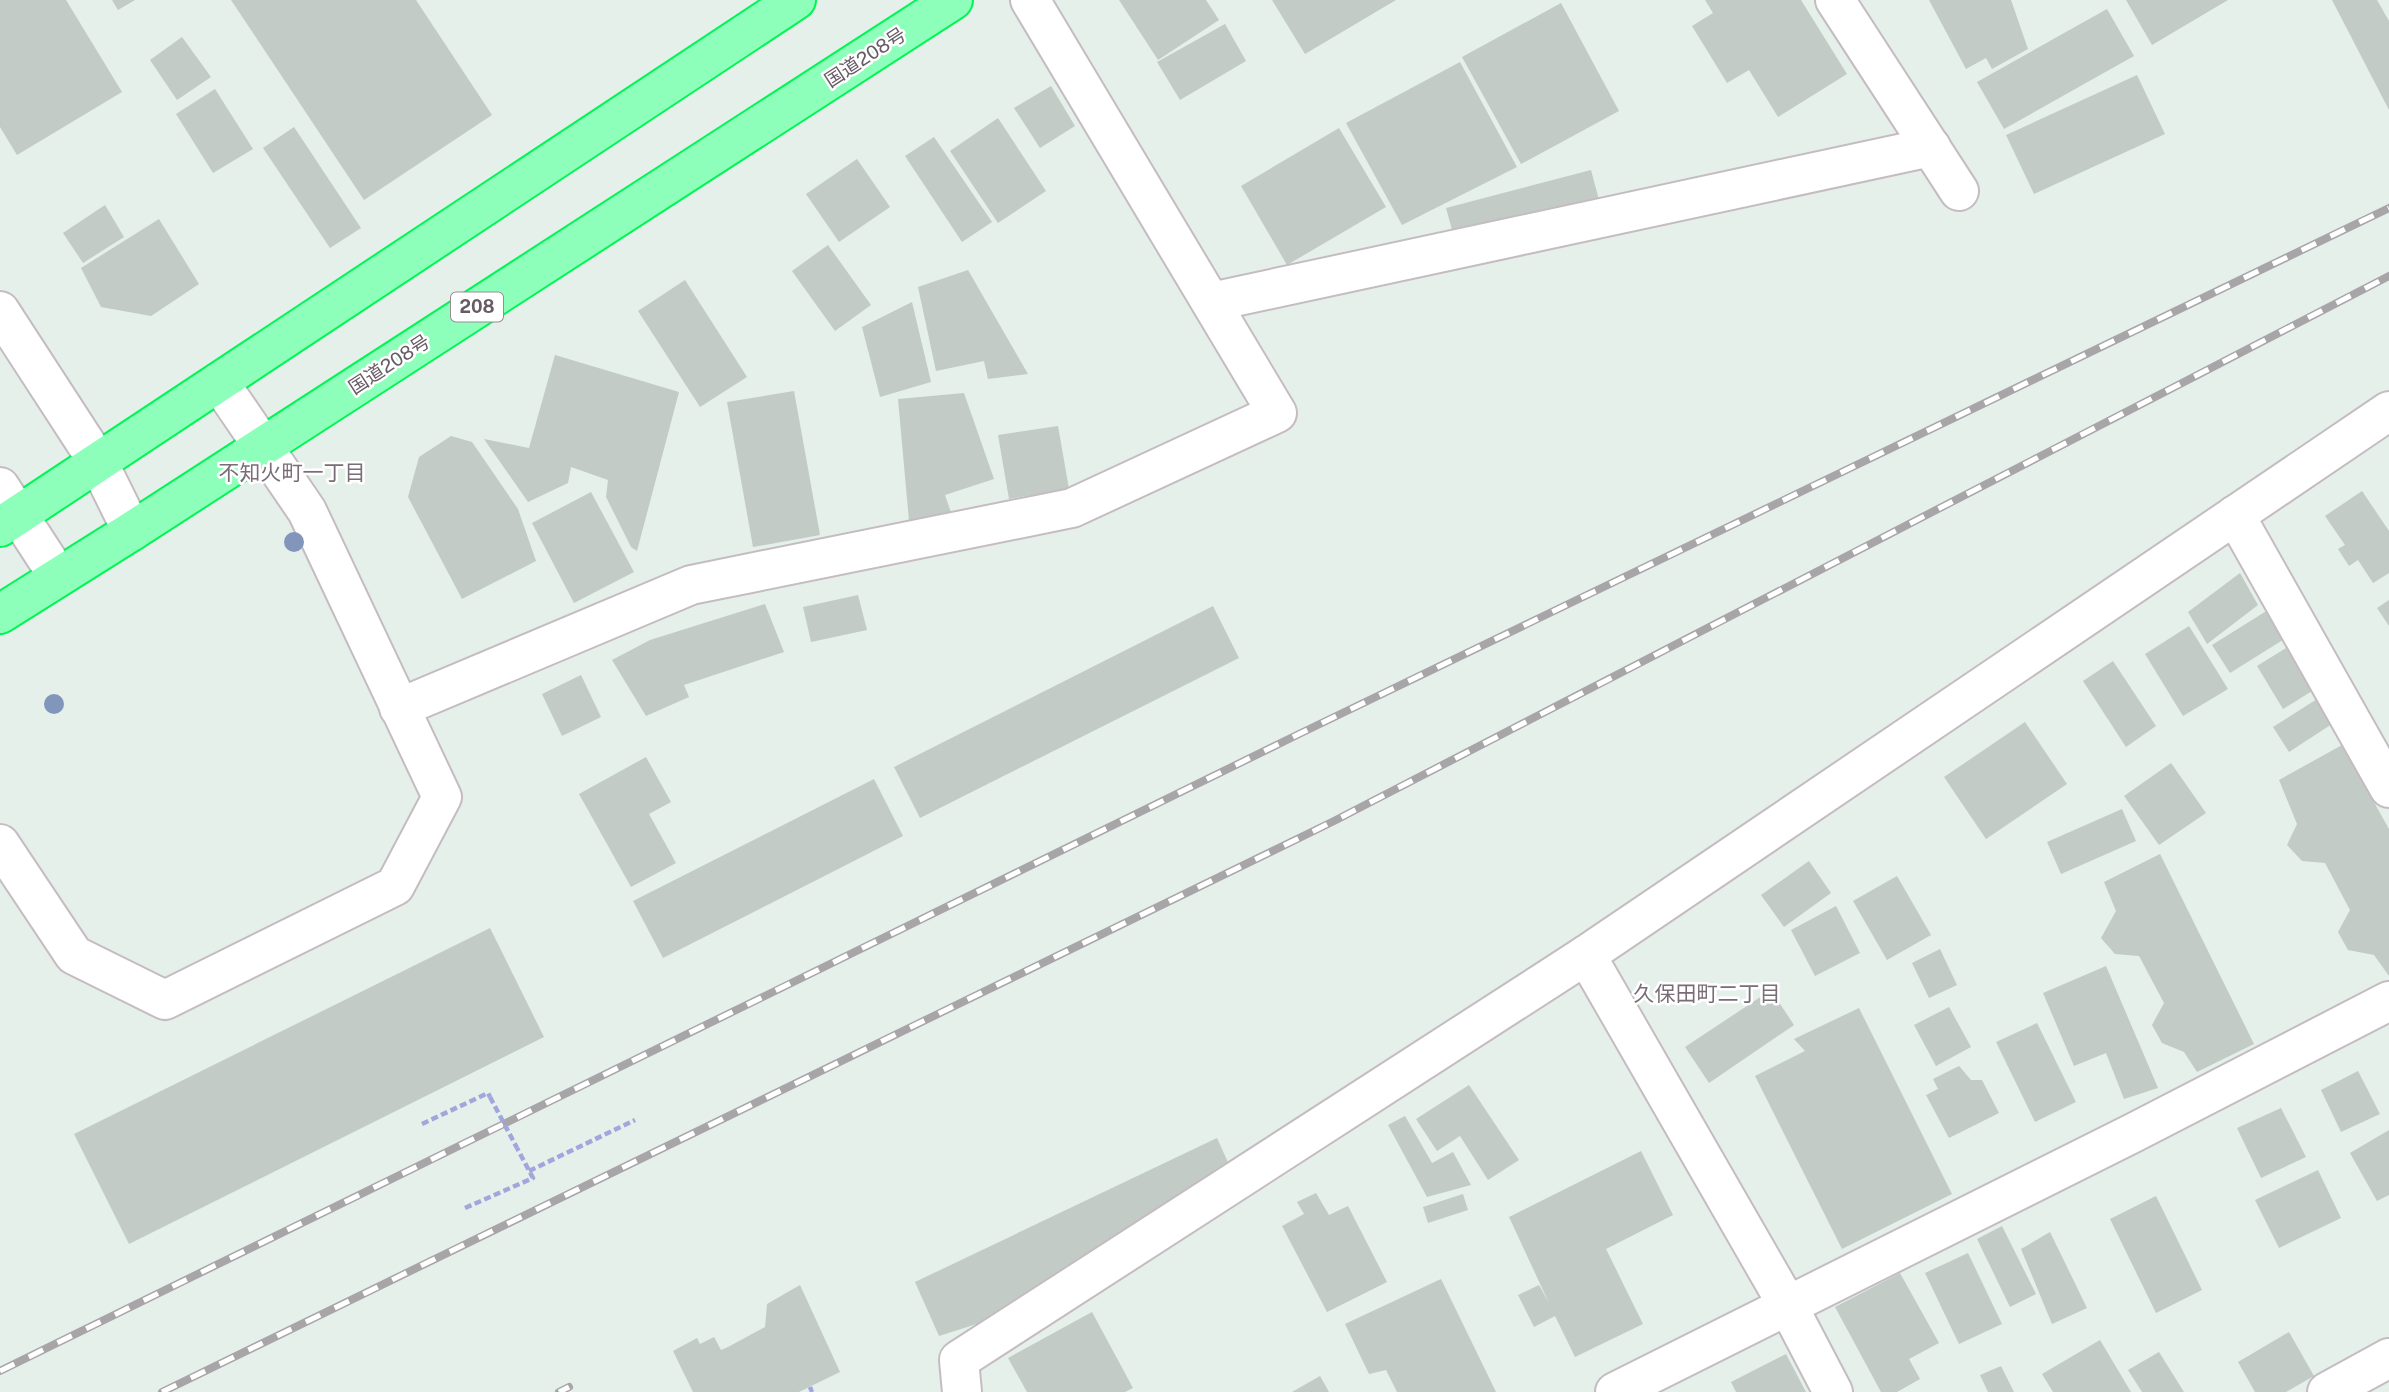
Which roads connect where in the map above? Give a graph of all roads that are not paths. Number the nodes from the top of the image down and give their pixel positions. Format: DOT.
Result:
graph roads {
  1 [pos="796,0"];
  2 [pos="953,0"];
  3 [pos="1030,0"];
  4 [pos="1835,0"];
  5 [pos="1931,147"];
  6 [pos="1959,191"];
  7 [pos="1211,302"];
  8 [pos="0,310"];
  9 [pos="219,382"];
  10 [pos="2389,411"];
  11 [pos="264,446"];
  12 [pos="98,462"];
  13 [pos="6,510"];
  14 [pos="2235,515"];
  15 [pos="132,531"];
  16 [pos="58,576"];
  17 [pos="0,614"];
  18 [pos="399,708"];
  19 [pos="2389,788"];
  20 [pos="0,844"];
  21 [pos="1586,955"];
  22 [pos="2389,1001"];
  23 [pos="1788,1306"];
  24 [pos="2389,1358"];
  25 [pos="962,1392"];
  26 [pos="1615,1392"];
  27 [pos="1833,1392"];
  28 [pos="2327,1392"];
  1 -- 9 [label="highway"];
  2 -- 11 [label="highway, 国道208号 / 208"];
  3 -- 7 [label="street"];
  4 -- 5 [label="street"];
  5 -- 6 [label="street"];
  5 -- 7 [label="street"];
  7 -- 18 [label="street"];
  8 -- 12 [label="street"];
  9 -- 11 [label="street"];
  9 -- 12 [label="highway"];
  10 -- 14 [label="street"];
  11 -- 15 [label="highway, 国道208号 / 208"];
  11 -- 18 [label="street"];
  12 -- 13 [label="highway"];
  12 -- 15 [label="street"];
  13 -- 16 [label="street"];
  14 -- 19 [label="street"];
  14 -- 21 [label="street"];
  15 -- 16 [label="highway, 国道208号 / 208"];
  16 -- 17 [label="highway, 国道208号 / 208"];
  18 -- 20 [label="street"];
  21 -- 23 [label="street"];
  21 -- 25 [label="street"];
  22 -- 23 [label="street"];
  23 -- 26 [label="street"];
  23 -- 27 [label="street"];
  24 -- 28 [label="street"];
}
